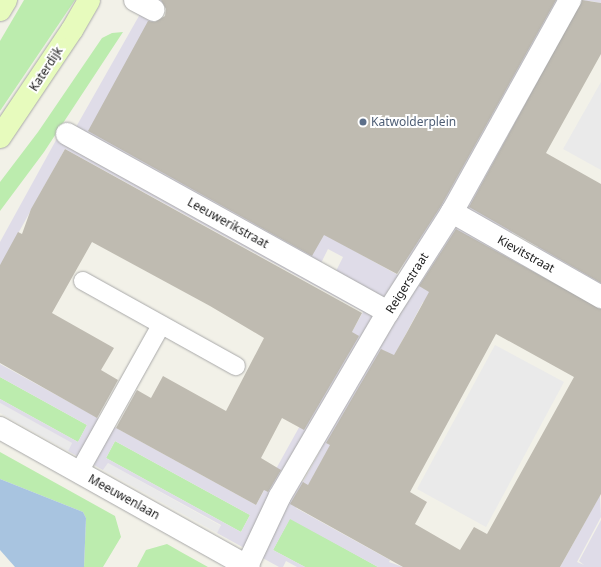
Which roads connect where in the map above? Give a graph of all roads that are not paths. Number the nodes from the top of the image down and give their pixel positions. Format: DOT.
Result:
graph roads {
  1 [pos="6,0"];
  2 [pos="89,0"];
  3 [pos="570,0"];
  4 [pos="0,10"];
  5 [pos="67,134"];
  6 [pos="0,137"];
  7 [pos="452,212"];
  8 [pos="83,281"];
  9 [pos="601,296"];
  10 [pos="388,312"];
  11 [pos="161,324"];
  12 [pos="236,366"];
  13 [pos="0,428"];
  14 [pos="79,472"];
  15 [pos="248,566"];
  1 -- 4 [label="main road"];
  2 -- 6 [label="main road, Katerdijk"];
  3 -- 7 [label="street, Reigerstraat"];
  5 -- 10 [label="street, Leeuwerikstraat"];
  7 -- 9 [label="street, Kievitstraat"];
  7 -- 10 [label="street, Reigerstraat"];
  8 -- 11 [label="lane"];
  10 -- 15 [label="street, Reigerstraat"];
  11 -- 12 [label="lane"];
  11 -- 14 [label="lane"];
  13 -- 14 [label="street, Meeuwenlaan"];
  14 -- 15 [label="street, Meeuwenlaan"];
}
